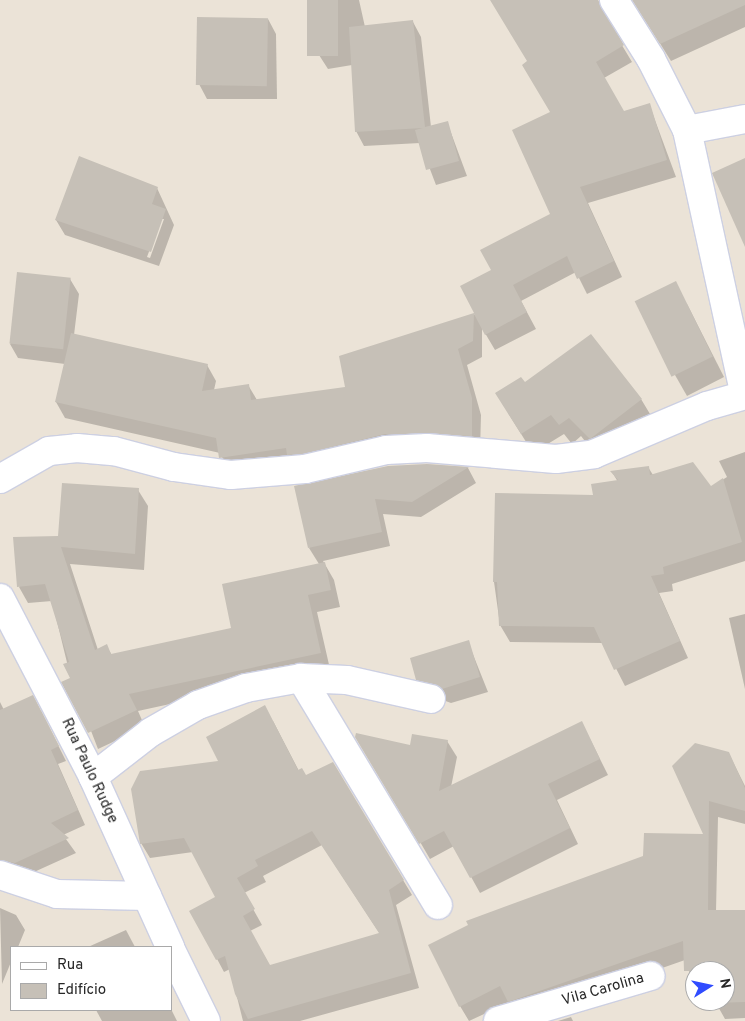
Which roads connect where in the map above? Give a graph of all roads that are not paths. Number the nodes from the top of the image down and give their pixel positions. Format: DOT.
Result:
graph roads {
  1 [pos="614,0"];
  2 [pos="745,119"];
  3 [pos="686,130"];
  4 [pos="745,395"];
  5 [pos="0,479"];
  6 [pos="0,598"];
  7 [pos="301,678"];
  8 [pos="432,699"];
  9 [pos="93,777"];
  10 [pos="0,875"];
  11 [pos="146,896"];
  12 [pos="438,905"];
  13 [pos="170,946"];
  14 [pos="172,951"];
  15 [pos="651,976"];
  16 [pos="206,1021"];
  17 [pos="498,1021"];
  1 -- 3 [label="street"];
  2 -- 3 [label="street"];
  3 -- 4 [label="street"];
  4 -- 5 [label="street"];
  6 -- 9 [label="street, Rua Paulo Rudge"];
  7 -- 8 [label="street"];
  7 -- 9 [label="street"];
  7 -- 12 [label="street"];
  9 -- 11 [label="street, Rua Paulo Rudge"];
  10 -- 11 [label="street"];
  11 -- 13 [label="street, Rua Paulo Rudge"];
  14 -- 16 [label="street, Rua Paulo Rudge"];
  15 -- 17 [label="street, Vila Carolina"];
}
